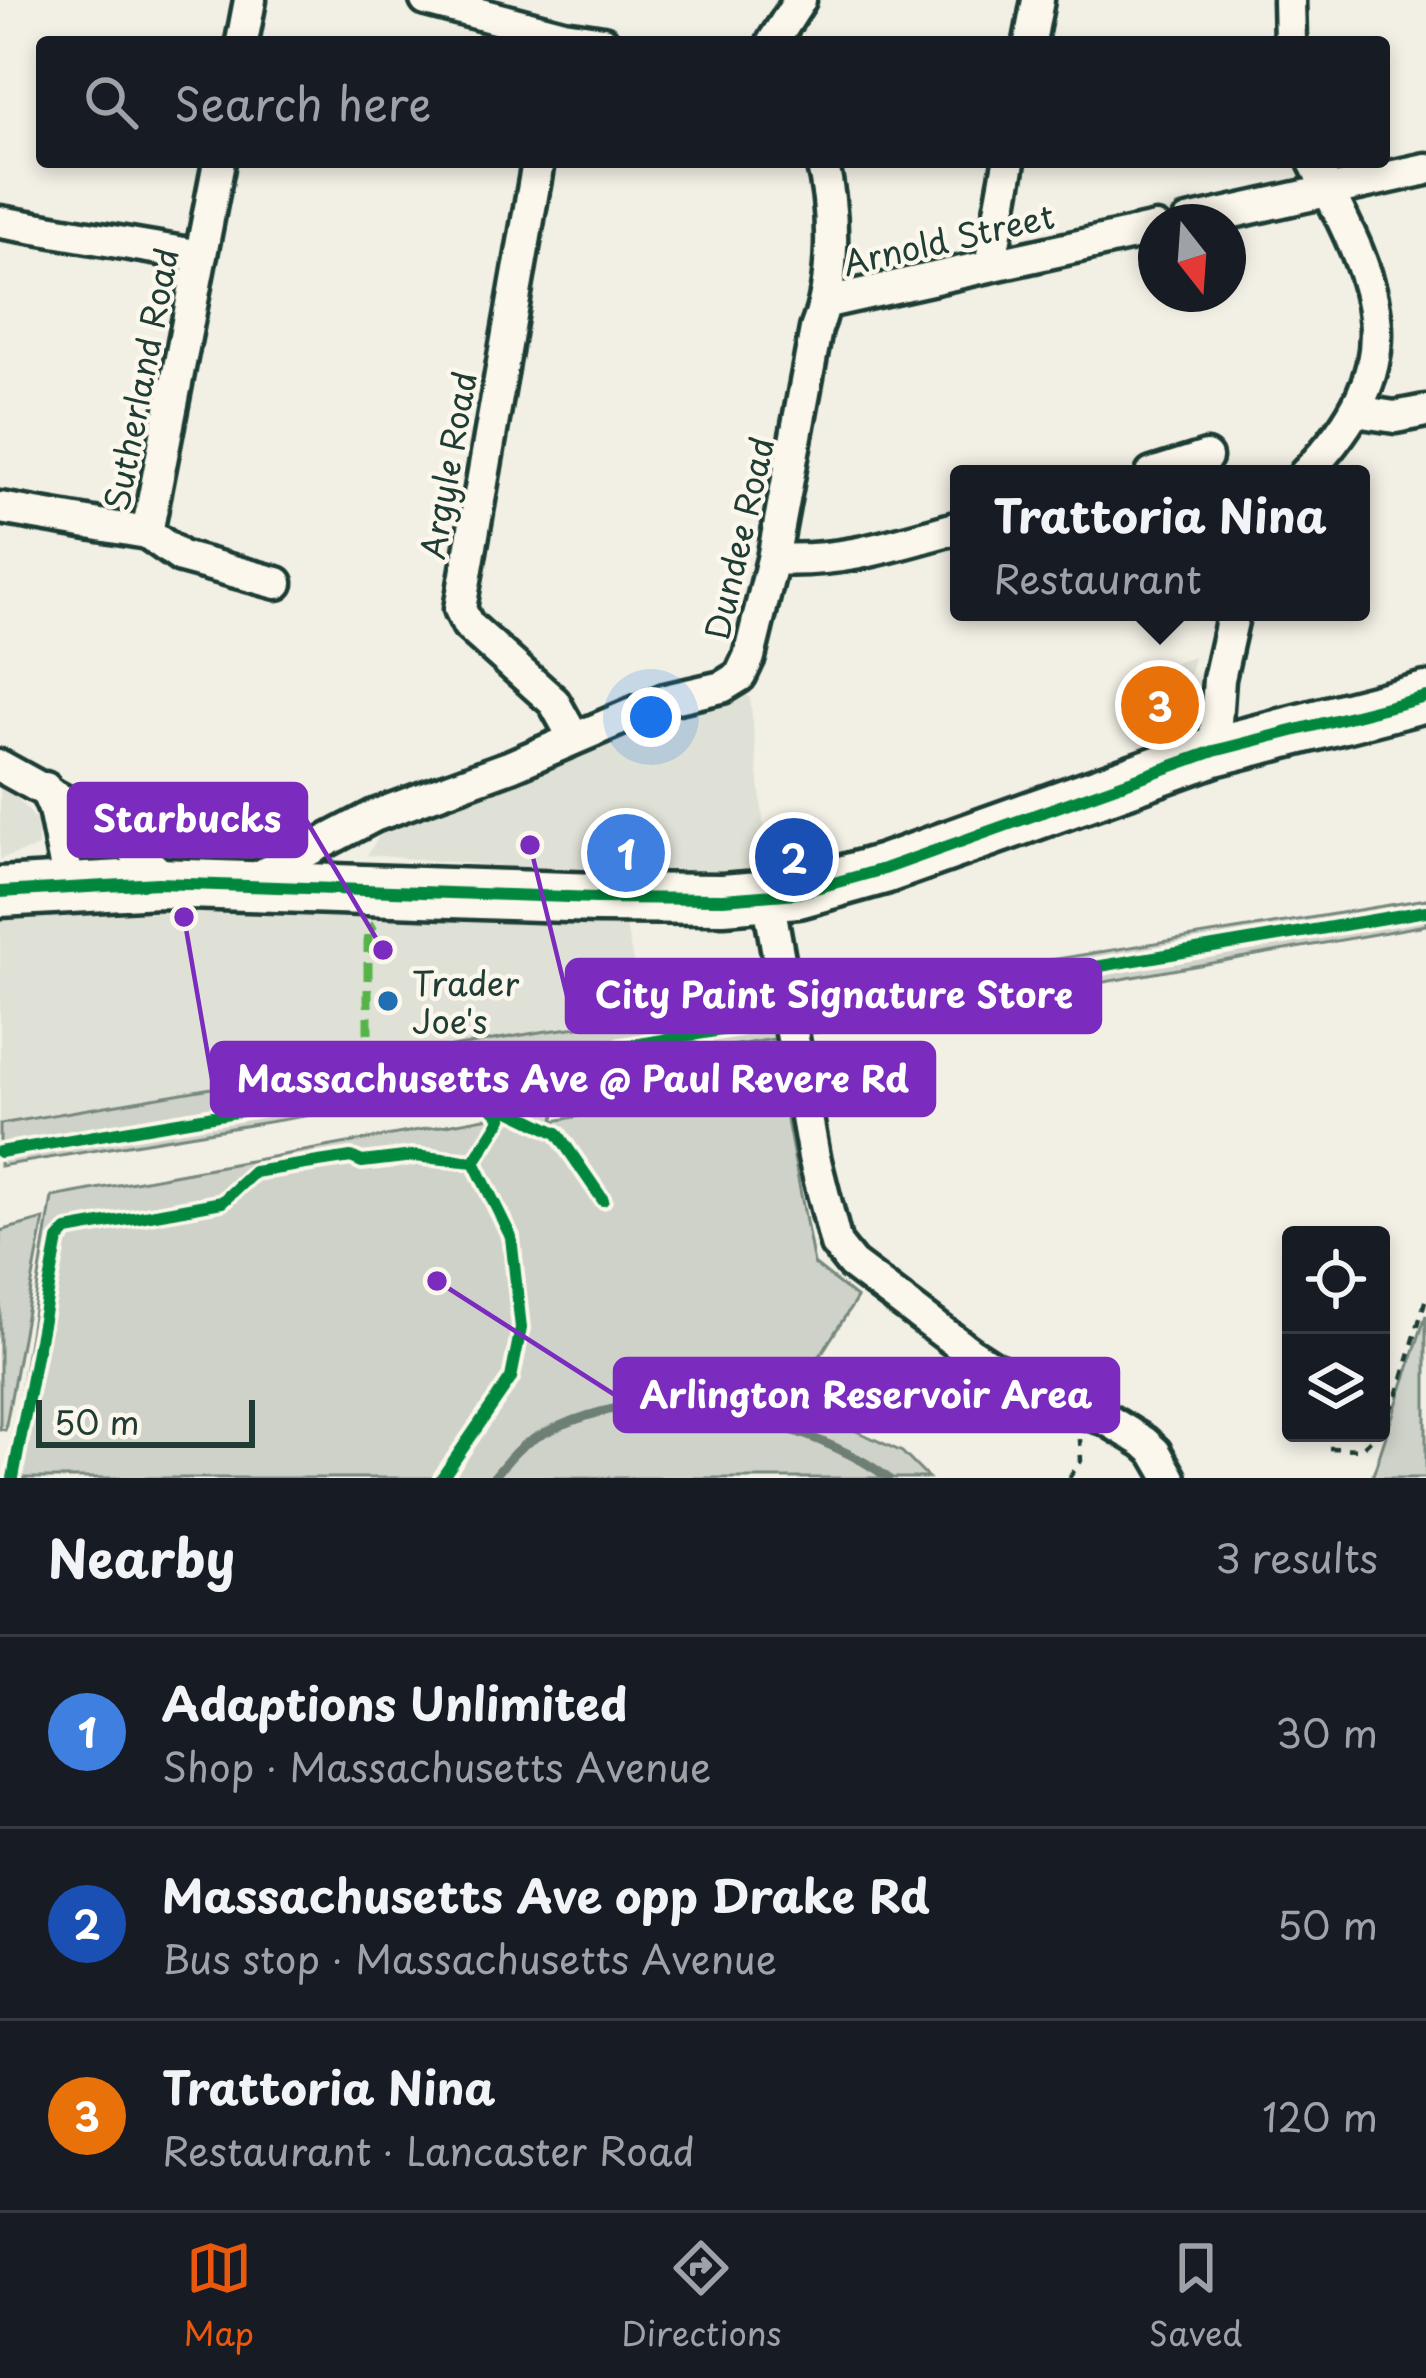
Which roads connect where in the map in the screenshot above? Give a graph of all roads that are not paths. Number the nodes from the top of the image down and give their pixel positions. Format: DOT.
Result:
graph roads {
  1 [pos="250,0"];
  2 [pos="800,0"];
  3 [pos="1038,0"];
  4 [pos="1289,0"];
  5 [pos="435,1"];
  6 [pos="243,36"];
  7 [pos="553,36"];
  8 [pos="777,36"];
  9 [pos="1031,36"];
  10 [pos="1290,36"];
  11 [pos="218,168"];
  12 [pos="537,168"];
  13 [pos="824,168"];
  14 [pos="1008,168"];
  15 [pos="1317,168"];
  16 [pos="1426,169"];
  17 [pos="1328,191"];
  18 [pos="1246,209"];
  19 [pos="0,222"];
  20 [pos="1138,233"];
  21 [pos="201,256"];
  22 [pos="990,266"];
  23 [pos="827,302"];
  24 [pos="1355,411"];
  25 [pos="1426,411"];
  26 [pos="1206,457"];
  27 [pos="1181,465"];
  28 [pos="1312,465"];
  29 [pos="0,508"];
  30 [pos="950,530"];
  31 [pos="147,533"];
  32 [pos="773,559"];
  33 [pos="277,583"];
  34 [pos="1232,621"];
  35 [pos="1426,697"];
  36 [pos="574,738"];
  37 [pos="1214,751"];
  38 [pos="0,766"];
  39 [pos="45,788"];
  40 [pos="170,884"];
  41 [pos="69,885"];
  42 [pos="240,886"];
  43 [pos="0,892"];
  44 [pos="767,897"];
  45 [pos="1170,1478"];
  1 -- 6 [label="street"];
  2 -- 8 [label="street"];
  3 -- 9 [label="street"];
  4 -- 10 [label="street"];
  5 -- 7 [label="street"];
  11 -- 21 [label="street, Sutherland Road"];
  12 -- 36 [label="street, Argyle Road"];
  13 -- 23 [label="street, Dundee Road"];
  14 -- 22 [label="street"];
  15 -- 17 [label="street"];
  16 -- 17 [label="street"];
  17 -- 18 [label="street"];
  17 -- 24 [label="street"];
  19 -- 21 [label="street"];
  20 -- 22 [label="street, Arnold Street"];
  21 -- 31 [label="street, Sutherland Road"];
  22 -- 23 [label="street, Arnold Street"];
  23 -- 32 [label="street, Dundee Road"];
  24 -- 25 [label="street"];
  24 -- 28 [label="street"];
  26 -- 27 [label="street"];
  29 -- 31 [label="street, Sutherland Road"];
  30 -- 32 [label="street"];
  31 -- 33 [label="street"];
  32 -- 36 [label="street, Dundee Road"];
  34 -- 37 [label="street"];
  35 -- 37 [label="main road"];
  36 -- 42 [label="street, Dundee Road"];
  37 -- 44 [label="main road"];
  38 -- 39 [label="street"];
  39 -- 40 [label="street"];
  39 -- 41 [label="street"];
  40 -- 41 [label="main road"];
  40 -- 42 [label="main road"];
  41 -- 43 [label="main road"];
  42 -- 44 [label="main road"];
  44 -- 45 [label="street"];
}
